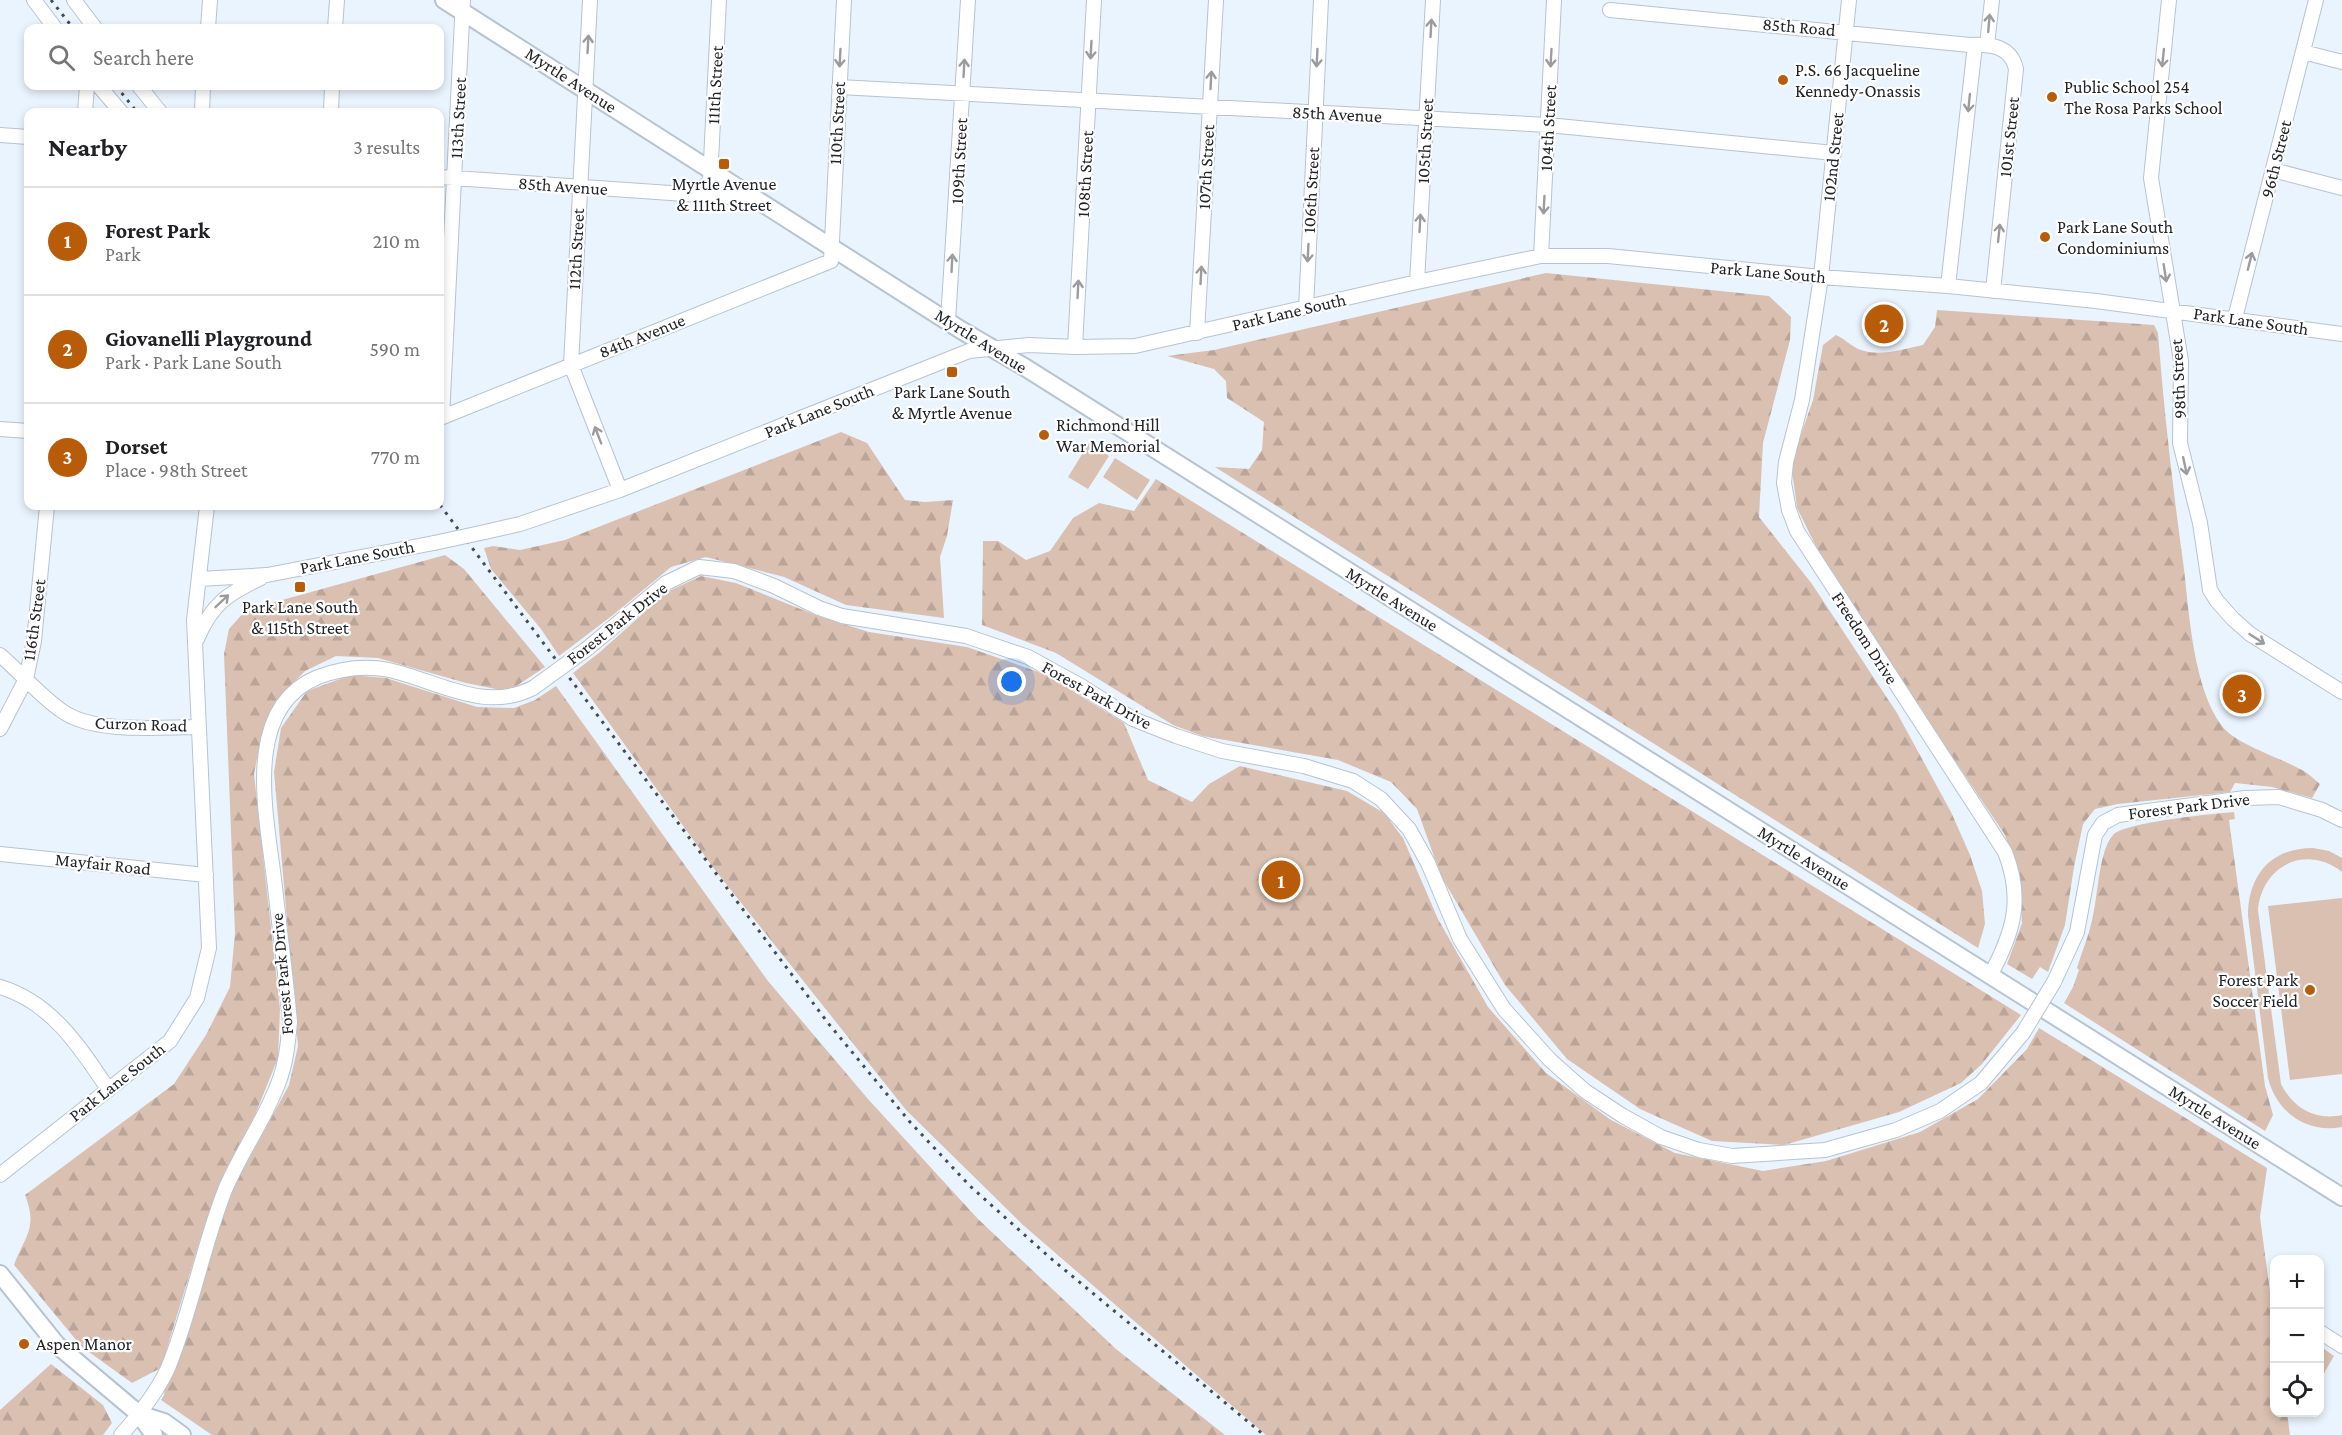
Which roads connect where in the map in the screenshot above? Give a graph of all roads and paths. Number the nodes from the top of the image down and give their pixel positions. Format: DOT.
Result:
graph roads {
  1 [pos="34,0"];
  2 [pos="74,0"];
  3 [pos="210,0"];
  4 [pos="337,0"];
  5 [pos="444,0"];
  6 [pos="590,0"];
  7 [pos="719,0"];
  8 [pos="844,0"];
  9 [pos="968,0"];
  10 [pos="1094,0"];
  11 [pos="1216,0"];
  12 [pos="1321,0"];
  13 [pos="1433,0"];
  14 [pos="1554,0"];
  15 [pos="1849,0"];
  16 [pos="1992,0"];
  17 [pos="2169,0"];
  18 [pos="2316,0"];
  19 [pos="83,6"];
  20 [pos="463,6"];
  21 [pos="1610,10"];
  22 [pos="52,24"];
  23 [pos="93,24"];
  24 [pos="208,24"];
  25 [pos="335,24"];
  26 [pos="1846,32"];
  27 [pos="1981,45"];
  28 [pos="2303,52"];
  29 [pos="2342,62"];
  30 [pos="839,87"];
  31 [pos="585,89"];
  32 [pos="87,90"];
  33 [pos="102,90"];
  34 [pos="143,90"];
  35 [pos="204,90"];
  36 [pos="332,90"];
  37 [pos="963,94"];
  38 [pos="1089,100"];
  39 [pos="1210,107"];
  40 [pos="85,108"];
  41 [pos="118,108"];
  42 [pos="157,108"];
  43 [pos="202,108"];
  44 [pos="331,108"];
  45 [pos="1314,113"];
  46 [pos="1426,119"];
  47 [pos="1548,125"];
  48 [pos="0,135"];
  49 [pos="24,137"];
  50 [pos="1834,153"];
  51 [pos="2273,170"];
  52 [pos="711,171"];
  53 [pos="444,177"];
  54 [pos="455,178"];
  55 [pos="579,187"];
  56 [pos="2342,188"];
  57 [pos="686,194"];
  58 [pos="751,196"];
  59 [pos="831,246"];
  60 [pos="1541,256"];
  61 [pos="1821,277"];
  62 [pos="1417,282"];
  63 [pos="1948,286"];
  64 [pos="1993,291"];
  65 [pos="1306,308"];
  66 [pos="2172,310"];
  67 [pos="2235,318"];
  68 [pos="948,321"];
  69 [pos="1197,333"];
  70 [pos="2342,334"];
  71 [pos="1075,347"];
  72 [pos="992,348"];
  73 [pos="571,364"];
  74 [pos="444,366"];
  75 [pos="444,416"];
  76 [pos="0,429"];
  77 [pos="24,431"];
  78 [pos="620,490"];
  79 [pos="47,510"];
  80 [pos="207,510"];
  81 [pos="267,575"];
  82 [pos="199,579"];
  83 [pos="195,644"];
  84 [pos="0,655"];
  85 [pos="26,679"];
  86 [pos="2342,692"];
  87 [pos="198,727"];
  88 [pos="0,729"];
  89 [pos="2342,820"];
  90 [pos="0,854"];
  91 [pos="206,875"];
  92 [pos="1990,975"];
  93 [pos="0,987"];
  94 [pos="108,1089"];
  95 [pos="0,1175"];
  96 [pos="2342,1197"];
  97 [pos="0,1274"];
  98 [pos="2324,1335"];
  99 [pos="2342,1346"];
  100 [pos="139,1414"];
  101 [pos="121,1435"];
  102 [pos="154,1435"];
  103 [pos="182,1435"];
  1 -- 22 [label="street"];
  2 -- 19 [label="street"];
  3 -- 24 [label="street"];
  4 -- 25 [label="street"];
  5 -- 20 [label="main road, Myrtle Avenue"];
  31 -- 6 [label="street, 112th Street, one-way"];
  7 -- 52 [label="street, 111th Street"];
  8 -- 30 [label="street, 110th Street, one-way"];
  37 -- 9 [label="street, 109th Street, one-way"];
  10 -- 38 [label="street, 108th Street, one-way"];
  39 -- 11 [label="street, 107th Street, one-way"];
  12 -- 45 [label="street, 106th Street, one-way"];
  46 -- 13 [label="street, 105th Street, one-way"];
  14 -- 47 [label="street, 104th Street, one-way"];
  15 -- 26 [label="street, 102nd Street"];
  27 -- 16 [label="street, one-way"];
  17 -- 66 [label="street, 98th Street, one-way"];
  18 -- 28 [label="street, 96th Street"];
  19 -- 23 [label="street"];
  20 -- 31 [label="main road, Myrtle Avenue"];
  20 -- 54 [label="street, 113th Street"];
  21 -- 26 [label="street, 85th Road"];
  26 -- 27 [label="street, 85th Road"];
  26 -- 50 [label="street, 102nd Street"];
  27 -- 63 [label="street, one-way"];
  64 -- 27 [label="street, 101st Street, one-way"];
  28 -- 29 [label="street"];
  28 -- 51 [label="street, 96th Street"];
  30 -- 37 [label="street, 85th Avenue"];
  30 -- 59 [label="street, 110th Street"];
  31 -- 52 [label="main road, Myrtle Avenue"];
  31 -- 55 [label="street, 112th Street"];
  32 -- 40 [label="street"];
  33 -- 41 [label="street"];
  34 -- 42 [label="street"];
  35 -- 43 [label="street"];
  36 -- 44 [label="street"];
  37 -- 38 [label="street, 85th Avenue"];
  68 -- 37 [label="street, 109th Street, one-way"];
  38 -- 39 [label="street, 85th Avenue"];
  71 -- 38 [label="street, 108th Street, one-way"];
  39 -- 45 [label="street, 85th Avenue"];
  69 -- 39 [label="street, 107th Street, one-way"];
  45 -- 46 [label="street, 85th Avenue"];
  45 -- 65 [label="street, 106th Street, one-way"];
  46 -- 47 [label="street, 85th Avenue"];
  62 -- 46 [label="street, 105th Street, one-way"];
  47 -- 50 [label="street, 85th Avenue"];
  47 -- 60 [label="street, 104th Street, one-way"];
  48 -- 49 [label="street"];
  50 -- 61 [label="street, 102nd Street"];
  51 -- 56 [label="street"];
  67 -- 51 [label="street, 96th Street, one-way"];
  52 -- 57 [label="street"];
  52 -- 58 [label="main road, Myrtle Avenue"];
  53 -- 54 [label="street, 85th Avenue"];
  54 -- 55 [label="street, 85th Avenue"];
  54 -- 74 [label="street, 113th Street"];
  55 -- 57 [label="street, 85th Avenue"];
  55 -- 73 [label="street, 112th Street"];
  57 -- 58 [label="street, 85th Avenue"];
  58 -- 59 [label="main road, Myrtle Avenue"];
  59 -- 68 [label="main road, Myrtle Avenue"];
  59 -- 73 [label="street, 84th Avenue"];
  60 -- 61 [label="street, Park Lane South"];
  60 -- 62 [label="street, Park Lane South"];
  61 -- 63 [label="street, Park Lane South"];
  61 -- 92 [label="street, Freedom Drive"];
  62 -- 65 [label="street, Park Lane South"];
  63 -- 64 [label="street, Park Lane South"];
  64 -- 66 [label="street, Park Lane South"];
  65 -- 69 [label="street, Park Lane South"];
  66 -- 67 [label="street, Park Lane South"];
  66 -- 86 [label="street, 98th Street, one-way"];
  67 -- 70 [label="street, Park Lane South"];
  68 -- 72 [label="main road, Myrtle Avenue"];
  69 -- 71 [label="street, Park Lane South"];
  71 -- 72 [label="street, Park Lane South"];
  72 -- 78 [label="street, Park Lane South"];
  72 -- 92 [label="main road, Myrtle Avenue"];
  73 -- 75 [label="street, 84th Avenue"];
  78 -- 73 [label="street, 112th Street, one-way"];
  76 -- 77 [label="street"];
  78 -- 81 [label="street, Park Lane South, bridge"];
  79 -- 85 [label="street, 116th Street"];
  80 -- 82 [label="street"];
  81 -- 82 [label="street, Park Lane South"];
  83 -- 81 [label="street, Park Lane South, one-way"];
  82 -- 83 [label="street, Park Lane South"];
  83 -- 87 [label="street, Park Lane South"];
  84 -- 85 [label="street, Curzon Road"];
  85 -- 87 [label="street, Curzon Road"];
  85 -- 88 [label="street, 116th Street"];
  87 -- 91 [label="street, Park Lane South"];
  89 -- 100 [label="street, Forest Park Drive, bridge"];
  90 -- 91 [label="street, Mayfair Road"];
  91 -- 94 [label="street, Park Lane South"];
  92 -- 96 [label="main road, Myrtle Avenue"];
  93 -- 94 [label="street"];
  94 -- 95 [label="street, Park Lane South"];
  97 -- 100 [label="main road"];
  98 -- 99 [label="street"];
  100 -- 101 [label="street, Forest Park Drive"];
  100 -- 102 [label="main road"];
  100 -- 103 [label="main road"];
}
